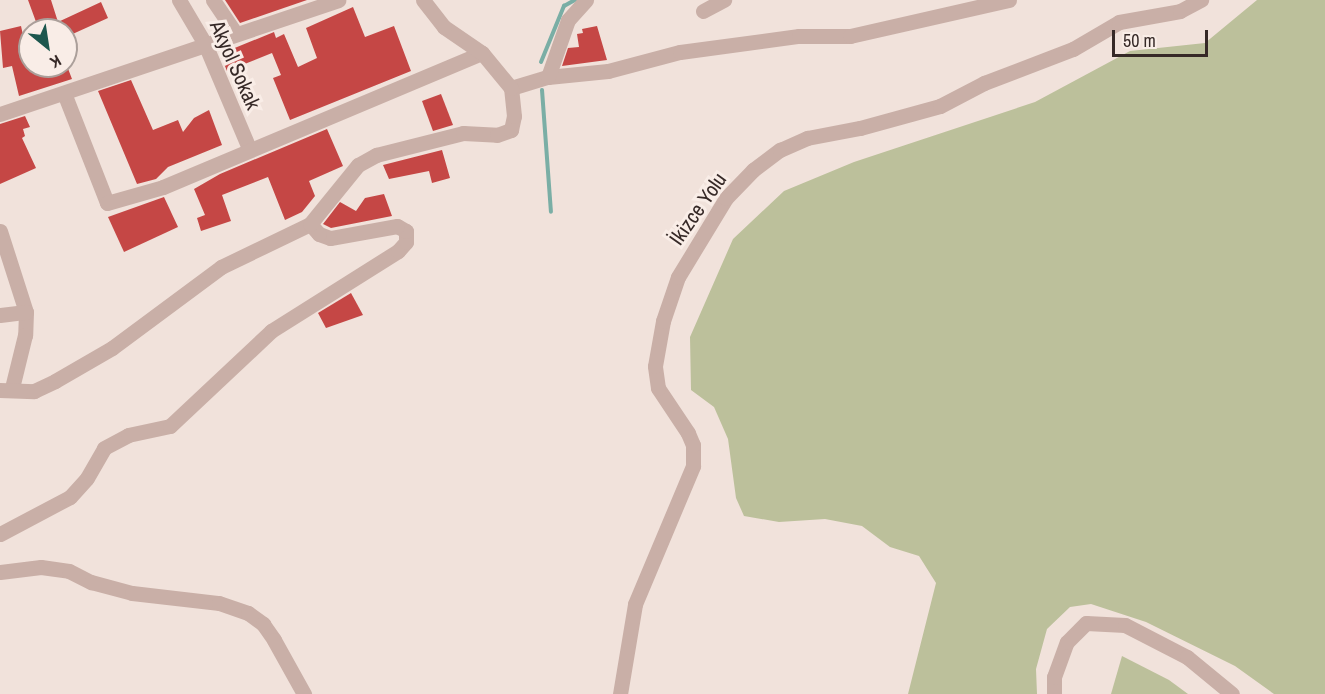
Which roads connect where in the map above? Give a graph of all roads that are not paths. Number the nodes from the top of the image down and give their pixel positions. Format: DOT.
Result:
graph roads {
  1 [pos="179,0"];
  2 [pos="213,0"];
  3 [pos="338,0"];
  4 [pos="423,0"];
  5 [pos="586,0"];
  6 [pos="724,0"];
  7 [pos="1009,0"];
  8 [pos="1200,0"];
  9 [pos="703,11"];
  10 [pos="236,34"];
  11 [pos="205,44"];
  12 [pos="483,53"];
  13 [pos="548,77"];
  14 [pos="511,88"];
  15 [pos="64,93"];
  16 [pos="0,114"];
  17 [pos="249,148"];
  18 [pos="310,224"];
  19 [pos="0,231"];
  20 [pos="26,312"];
  21 [pos="0,315"];
  22 [pos="6,389"];
  23 [pos="0,534"];
  24 [pos="0,572"];
  25 [pos="304,694"];
  26 [pos="620,694"];
  27 [pos="1054,694"];
  28 [pos="1232,694"];
  1 -- 11 [label="street, Akyol Sokak"];
  2 -- 10 [label="street"];
  3 -- 10 [label="street"];
  4 -- 12 [label="street"];
  5 -- 13 [label="street"];
  6 -- 9 [label="street"];
  7 -- 13 [label="street"];
  8 -- 26 [label="street, İkizce Yolu"];
  10 -- 11 [label="street"];
  11 -- 15 [label="street"];
  11 -- 17 [label="street, Akyol Sokak"];
  12 -- 14 [label="street"];
  12 -- 17 [label="street"];
  13 -- 14 [label="street"];
  14 -- 18 [label="street"];
  15 -- 16 [label="street"];
  15 -- 17 [label="street"];
  18 -- 22 [label="street"];
  18 -- 23 [label="street"];
  19 -- 20 [label="street"];
  20 -- 21 [label="street"];
  20 -- 22 [label="street"];
  24 -- 25 [label="street"];
  27 -- 28 [label="street"];
}
